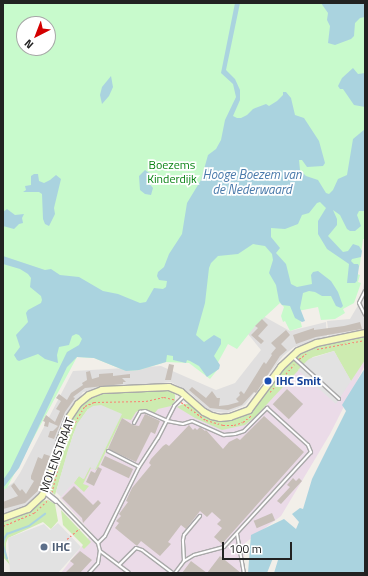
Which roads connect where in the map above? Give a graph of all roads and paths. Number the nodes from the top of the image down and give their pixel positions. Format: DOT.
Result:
graph roads {
  1 [pos="365,291"];
  2 [pos="365,315"];
  3 [pos="365,333"];
  4 [pos="365,340"];
  5 [pos="344,344"];
  6 [pos="292,355"];
  7 [pos="185,395"];
  8 [pos="339,399"];
  9 [pos="167,421"];
  10 [pos="134,423"];
  11 [pos="108,451"];
  12 [pos="140,467"];
  13 [pos="45,492"];
  14 [pos="56,501"];
  15 [pos="200,516"];
  16 [pos="3,518"];
  17 [pos="77,531"];
  18 [pos="237,534"];
  19 [pos="67,539"];
  20 [pos="98,543"];
  21 [pos="100,551"];
  22 [pos="184,561"];
  23 [pos="119,566"];
  24 [pos="90,573"];
  25 [pos="129,573"];
  26 [pos="173,573"];
  27 [pos="244,573"];
  1 -- 2 [label="lane"];
  3 -- 6 [label="street, MOLENSTRAAT"];
  4 -- 5 [label="path"];
  6 -- 7 [label="street, MOLENSTRAAT"];
  6 -- 8 [label="lane"];
  7 -- 9 [label="lane"];
  7 -- 13 [label="street, MOLENSTRAAT"];
  9 -- 10 [label="lane"];
  9 -- 12 [label="lane"];
  9 -- 18 [label="lane"];
  11 -- 12 [label="lane"];
  12 -- 20 [label="lane"];
  13 -- 14 [label="street"];
  13 -- 16 [label="street, MOLENSTRAAT"];
  14 -- 20 [label="lane"];
  15 -- 22 [label="lane"];
  17 -- 19 [label="path"];
  18 -- 22 [label="lane"];
  18 -- 27 [label="lane"];
  20 -- 21 [label="lane"];
  21 -- 23 [label="lane"];
  21 -- 24 [label="lane"];
  22 -- 26 [label="lane"];
  23 -- 25 [label="lane"];
  23 -- 26 [label="lane"];
}
